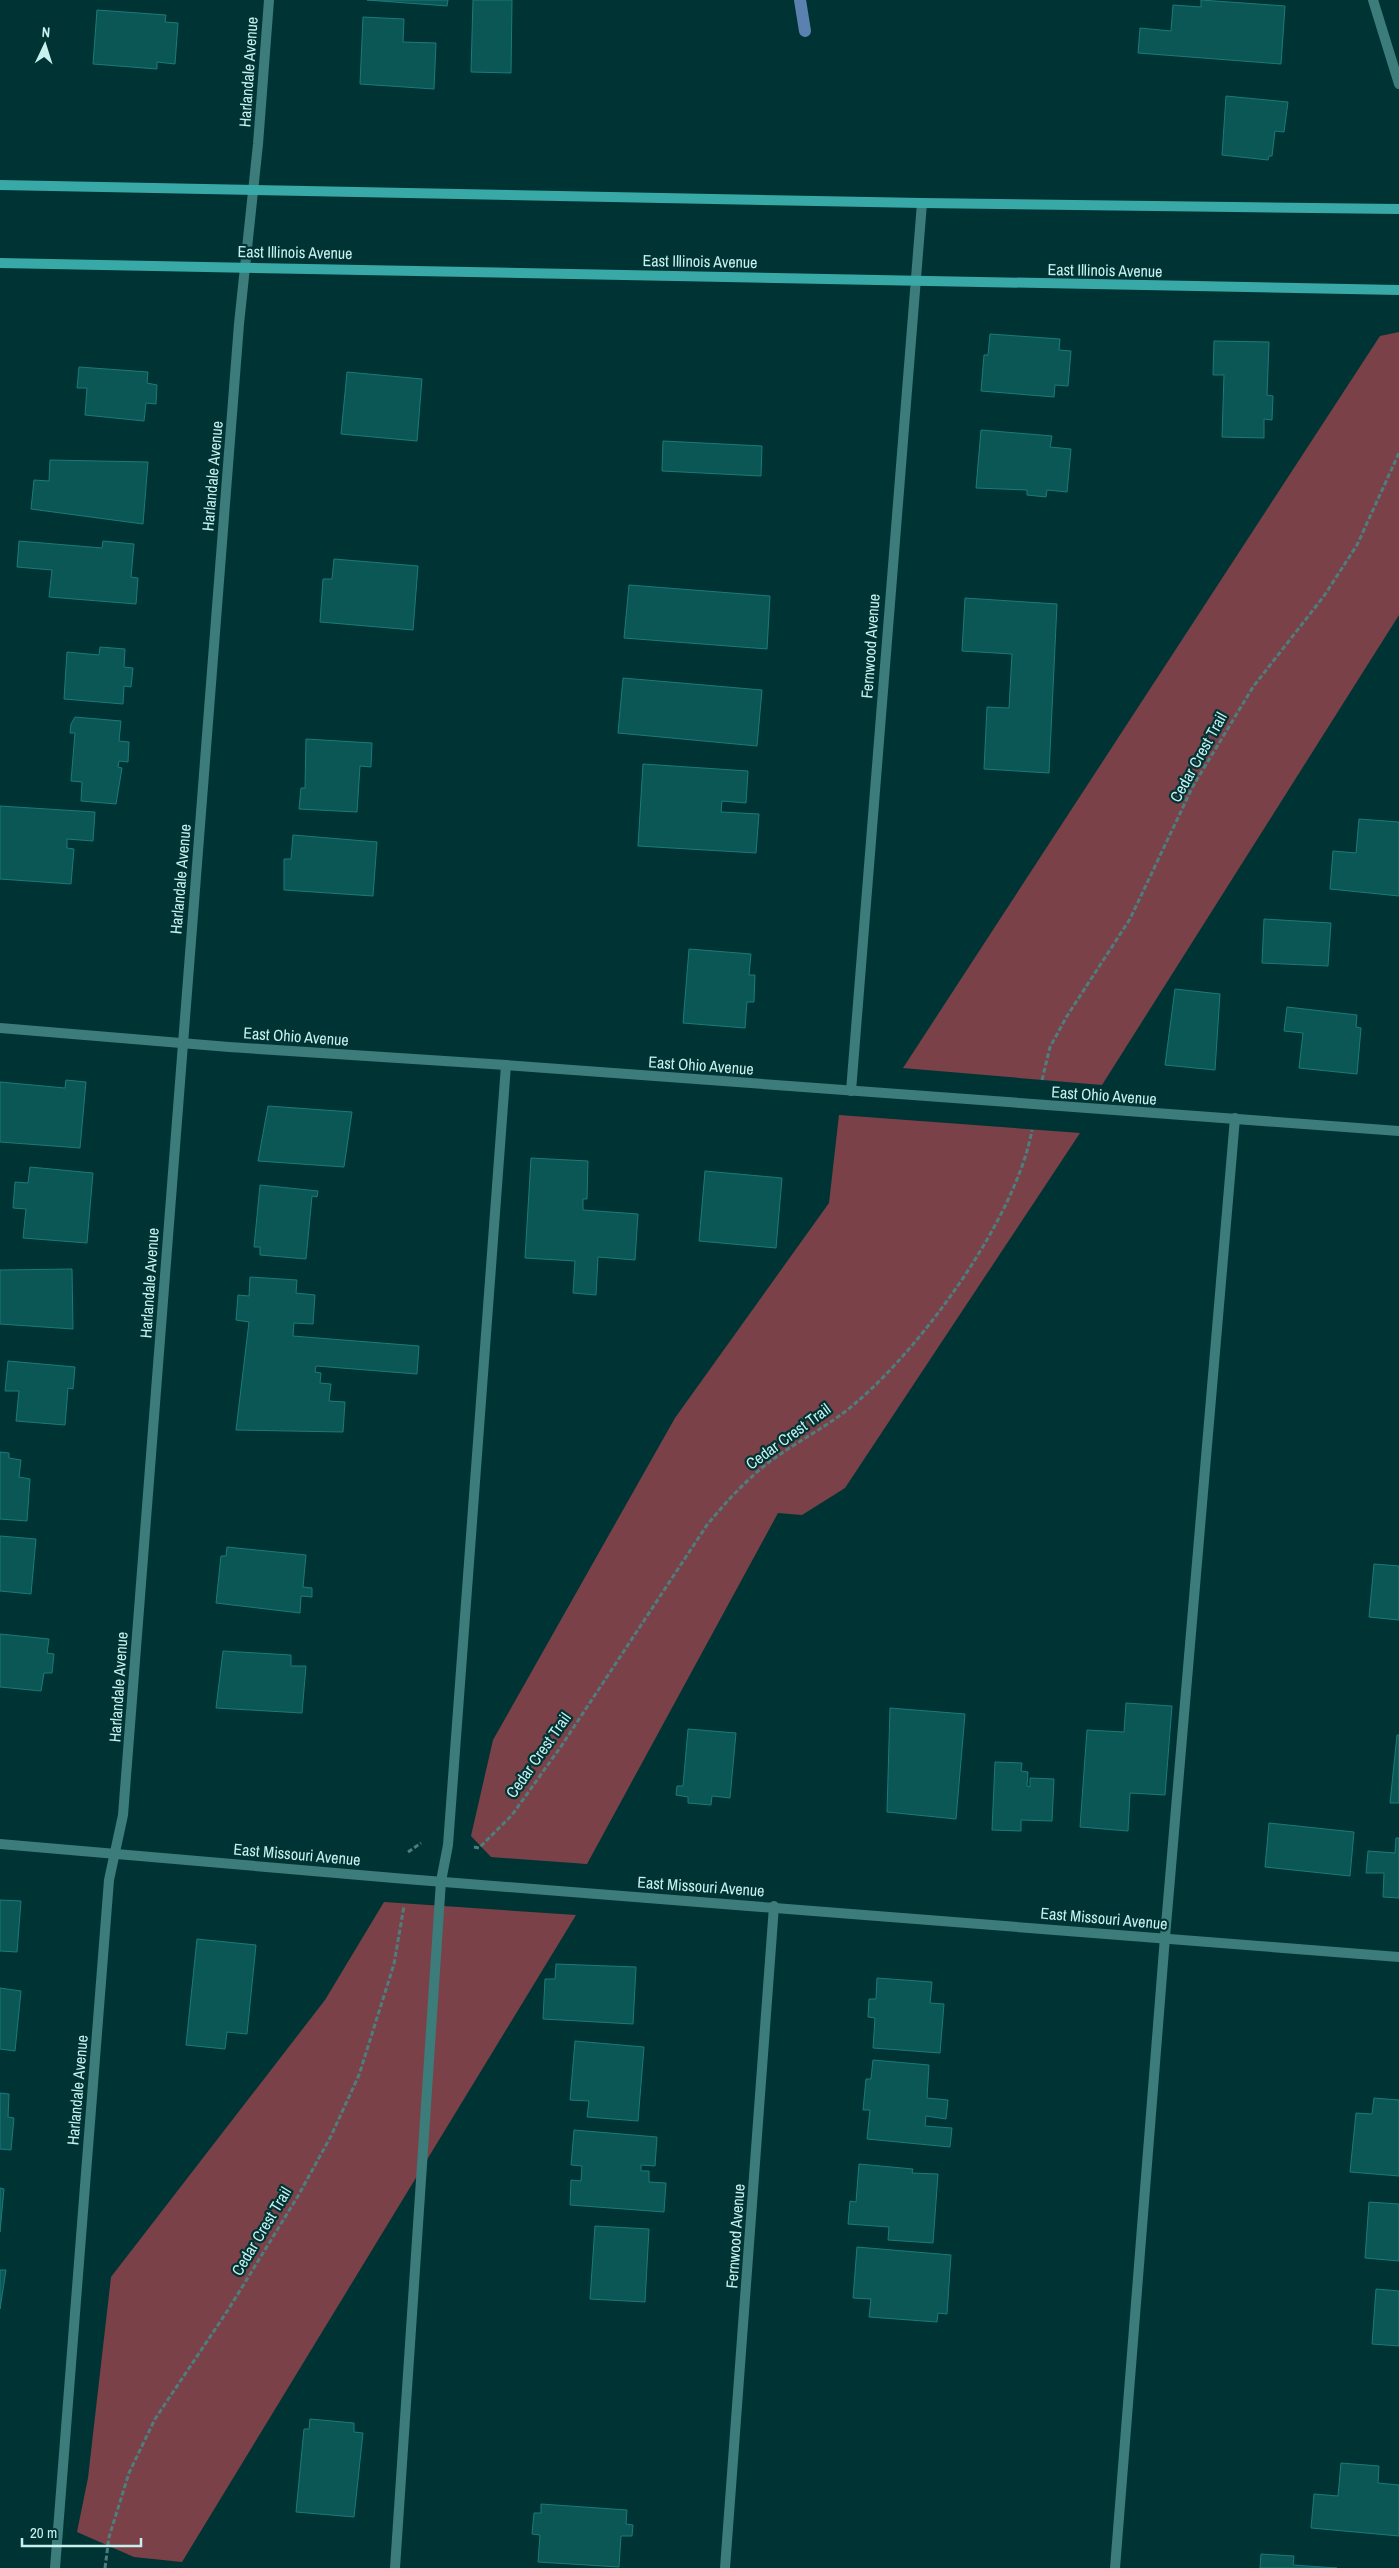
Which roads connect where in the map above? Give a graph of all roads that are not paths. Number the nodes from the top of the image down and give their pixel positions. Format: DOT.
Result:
graph roads {
  1 [pos="269,0"];
  2 [pos="1374,0"];
  3 [pos="1399,84"];
  4 [pos="0,185"];
  5 [pos="254,188"];
  6 [pos="922,203"];
  7 [pos="1399,209"];
  8 [pos="0,263"];
  9 [pos="245,266"];
  10 [pos="914,281"];
  11 [pos="1399,290"];
  12 [pos="0,1028"];
  13 [pos="182,1043"];
  14 [pos="506,1065"];
  15 [pos="850,1091"];
  16 [pos="1234,1118"];
  17 [pos="1399,1131"];
  18 [pos="0,1844"];
  19 [pos="115,1853"];
  20 [pos="441,1882"];
  21 [pos="774,1906"];
  22 [pos="1165,1937"];
  23 [pos="1399,1956"];
  24 [pos="55,2568"];
  25 [pos="395,2568"];
  26 [pos="725,2568"];
  27 [pos="1115,2568"];
  1 -- 5 [label="street, Harlandale Avenue"];
  2 -- 3 [label="street"];
  4 -- 5 [label="main road"];
  5 -- 6 [label="main road"];
  5 -- 9 [label="street, Harlandale Avenue"];
  6 -- 7 [label="main road"];
  6 -- 10 [label="street, Fernwood Avenue"];
  8 -- 9 [label="main road, East Illinois Avenue"];
  9 -- 10 [label="main road, East Illinois Avenue"];
  9 -- 13 [label="street, Harlandale Avenue"];
  10 -- 11 [label="main road, East Illinois Avenue"];
  10 -- 15 [label="street, Fernwood Avenue"];
  12 -- 13 [label="street, East Ohio Avenue"];
  13 -- 14 [label="street, East Ohio Avenue"];
  13 -- 19 [label="street, Harlandale Avenue"];
  14 -- 15 [label="street, East Ohio Avenue"];
  14 -- 20 [label="street"];
  15 -- 16 [label="street, East Ohio Avenue"];
  16 -- 17 [label="street, East Ohio Avenue"];
  16 -- 22 [label="street"];
  18 -- 19 [label="street, East Missouri Avenue"];
  19 -- 20 [label="street, East Missouri Avenue"];
  19 -- 24 [label="street, Harlandale Avenue"];
  20 -- 21 [label="street, East Missouri Avenue"];
  20 -- 25 [label="street"];
  21 -- 22 [label="street, East Missouri Avenue"];
  21 -- 26 [label="street, Fernwood Avenue"];
  22 -- 23 [label="street, East Missouri Avenue"];
  22 -- 27 [label="street"];
}
